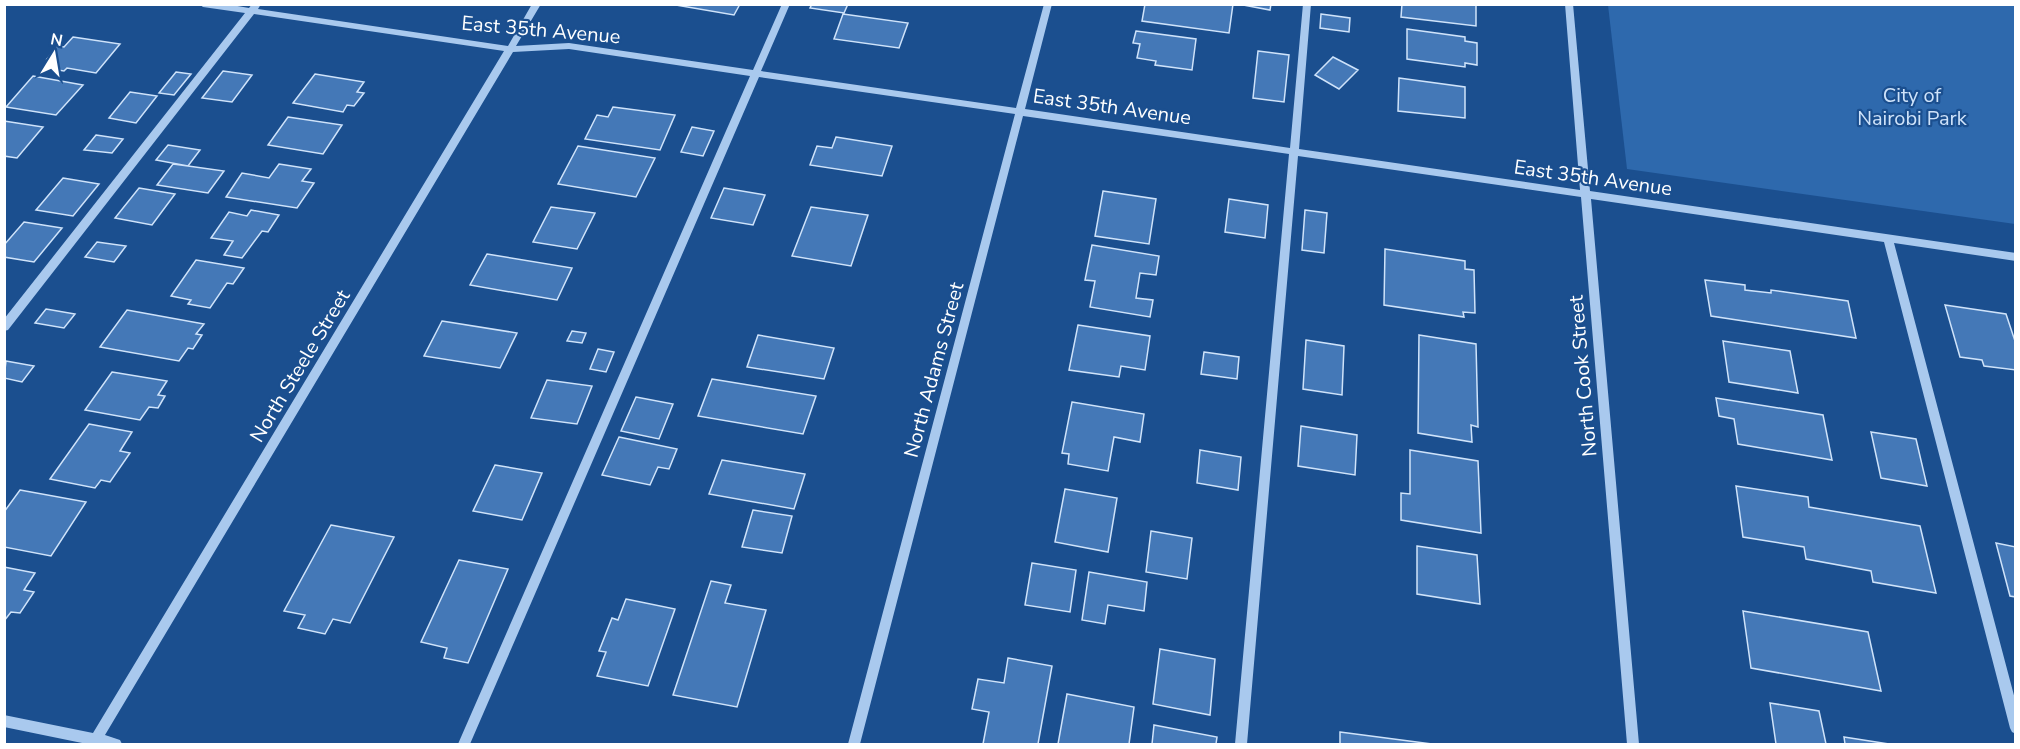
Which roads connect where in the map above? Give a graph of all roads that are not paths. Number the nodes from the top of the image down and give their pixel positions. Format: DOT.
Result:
graph roads {
  1 [pos="203,4"];
  2 [pos="537,4"];
  3 [pos="786,4"];
  4 [pos="1048,4"];
  5 [pos="1306,4"];
  6 [pos="1569,4"];
  7 [pos="254,8"];
  8 [pos="510,49"];
  9 [pos="756,74"];
  10 [pos="1020,112"];
  11 [pos="1294,152"];
  12 [pos="1585,195"];
  13 [pos="1888,239"];
  14 [pos="2016,257"];
  15 [pos="4,327"];
  16 [pos="4,721"];
  17 [pos="2016,728"];
  18 [pos="94,742"];
  19 [pos="116,744"];
  20 [pos="464,744"];
  21 [pos="854,744"];
  22 [pos="1240,744"];
  23 [pos="1633,744"];
  1 -- 7 [label="street, East 35th Avenue"];
  2 -- 8 [label="street, North Steele Street"];
  3 -- 9 [label="street"];
  4 -- 10 [label="street, North Adams Street"];
  5 -- 11 [label="street"];
  6 -- 12 [label="street, North Cook Street"];
  7 -- 8 [label="street, East 35th Avenue"];
  7 -- 15 [label="street"];
  8 -- 9 [label="street, East 35th Avenue"];
  8 -- 18 [label="street, North Steele Street"];
  9 -- 10 [label="street, East 35th Avenue"];
  9 -- 20 [label="street"];
  10 -- 11 [label="street, East 35th Avenue"];
  10 -- 21 [label="street, North Adams Street"];
  11 -- 12 [label="street, East 35th Avenue"];
  11 -- 22 [label="street"];
  12 -- 13 [label="street, East 35th Avenue"];
  12 -- 23 [label="street, North Cook Street"];
  13 -- 14 [label="street, East 35th Avenue"];
  13 -- 17 [label="street"];
  16 -- 18 [label="street"];
  18 -- 19 [label="street"];
}
